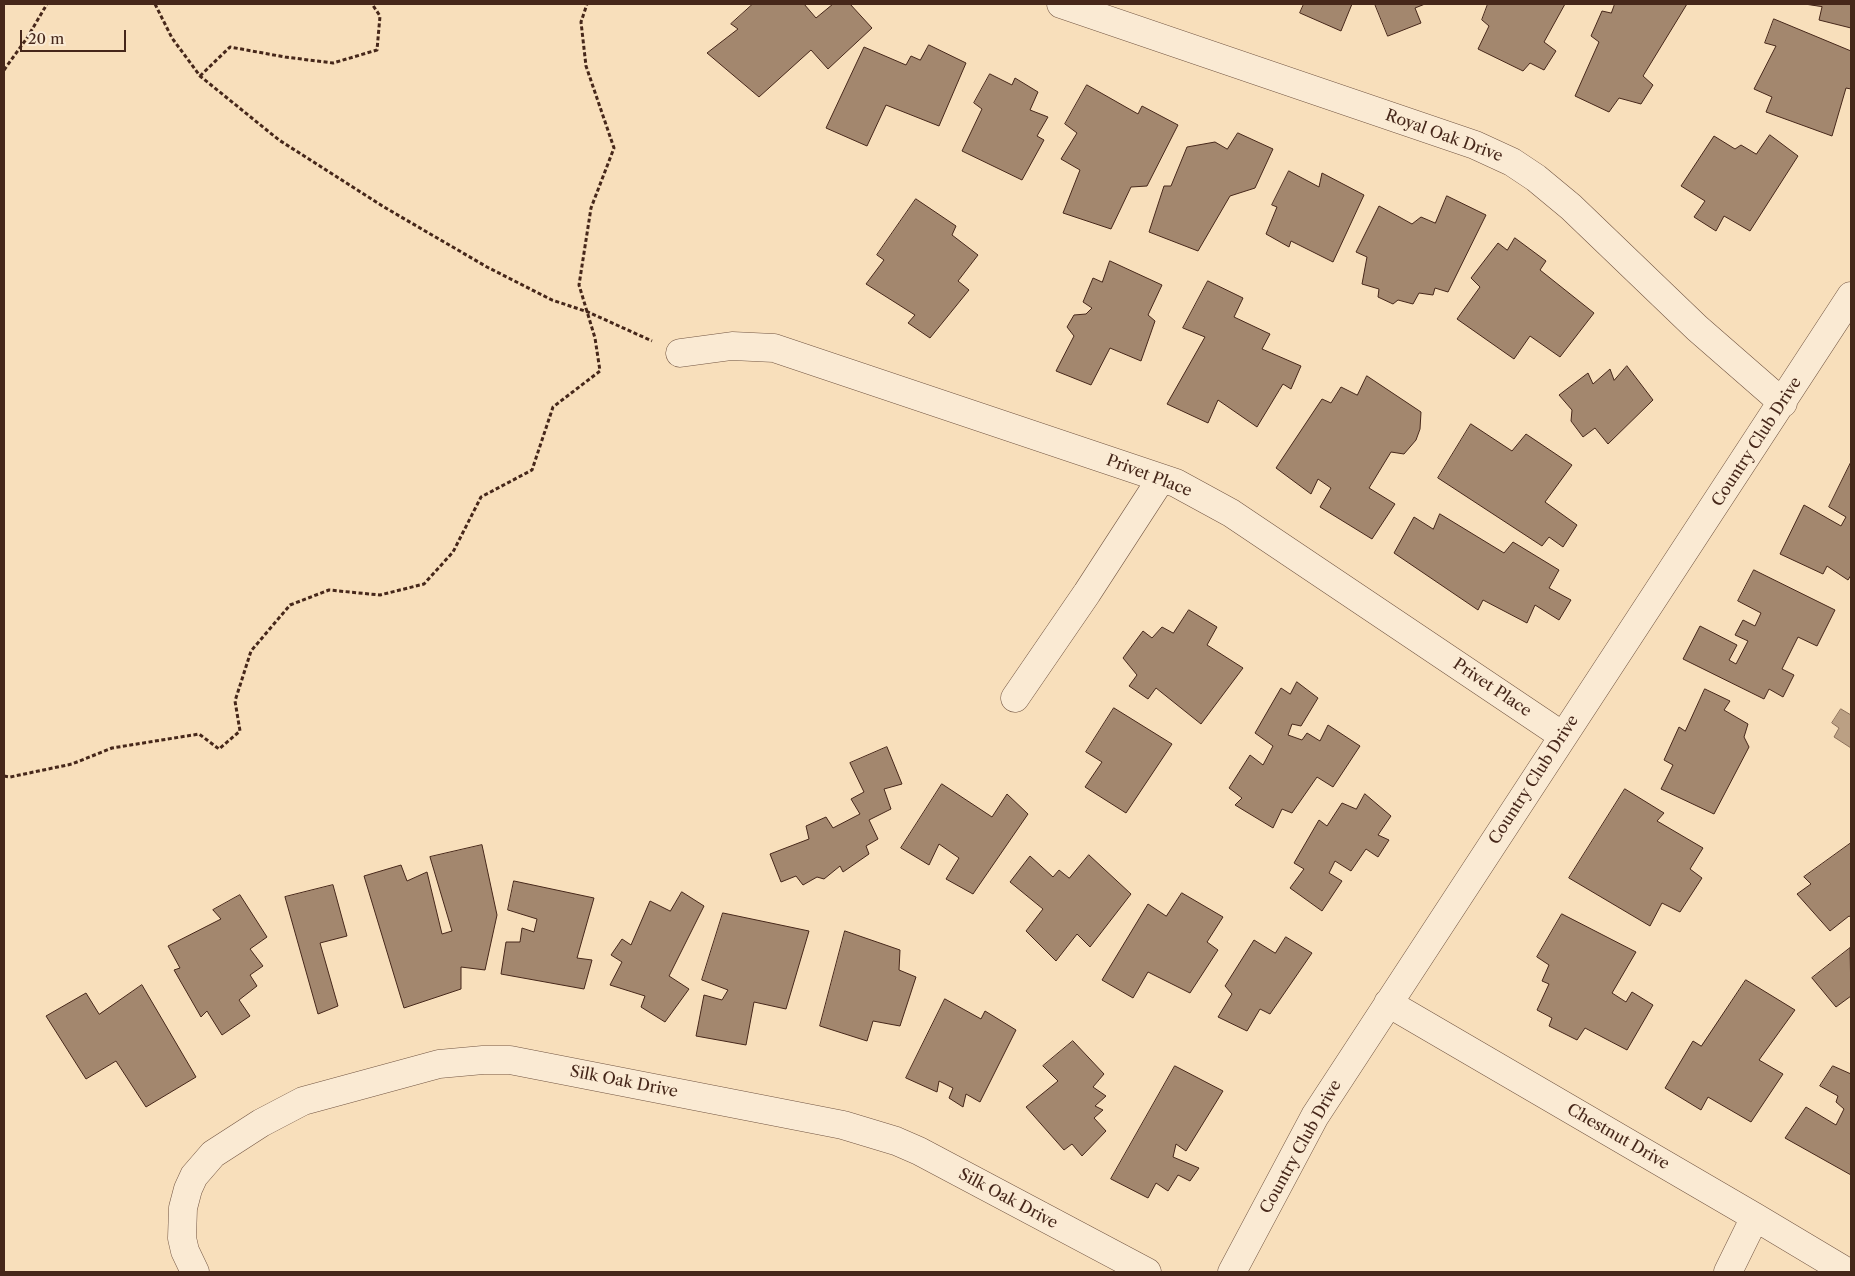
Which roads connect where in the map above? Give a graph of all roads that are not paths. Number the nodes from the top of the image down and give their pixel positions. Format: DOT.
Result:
graph roads {
  1 [pos="1061,4"];
  2 [pos="1851,296"];
  3 [pos="680,353"];
  4 [pos="1783,402"];
  5 [pos="1161,479"];
  6 [pos="1015,698"];
  7 [pos="1563,736"];
  8 [pos="1388,1003"];
  9 [pos="1754,1217"];
  10 [pos="195,1272"];
  11 [pos="1148,1272"];
  12 [pos="1232,1272"];
  13 [pos="1728,1272"];
  14 [pos="1847,1272"];
  1 -- 4 [label="street, Royal Oak Drive"];
  2 -- 4 [label="street, Country Club Drive"];
  3 -- 5 [label="street, Privet Place"];
  4 -- 7 [label="street, Country Club Drive"];
  5 -- 6 [label="street"];
  5 -- 7 [label="street, Privet Place"];
  7 -- 8 [label="street, Country Club Drive"];
  8 -- 9 [label="street, Chestnut Drive"];
  8 -- 12 [label="street, Country Club Drive"];
  9 -- 13 [label="street"];
  9 -- 14 [label="street, Chestnut Drive"];
  10 -- 11 [label="street, Silk Oak Drive"];
}
